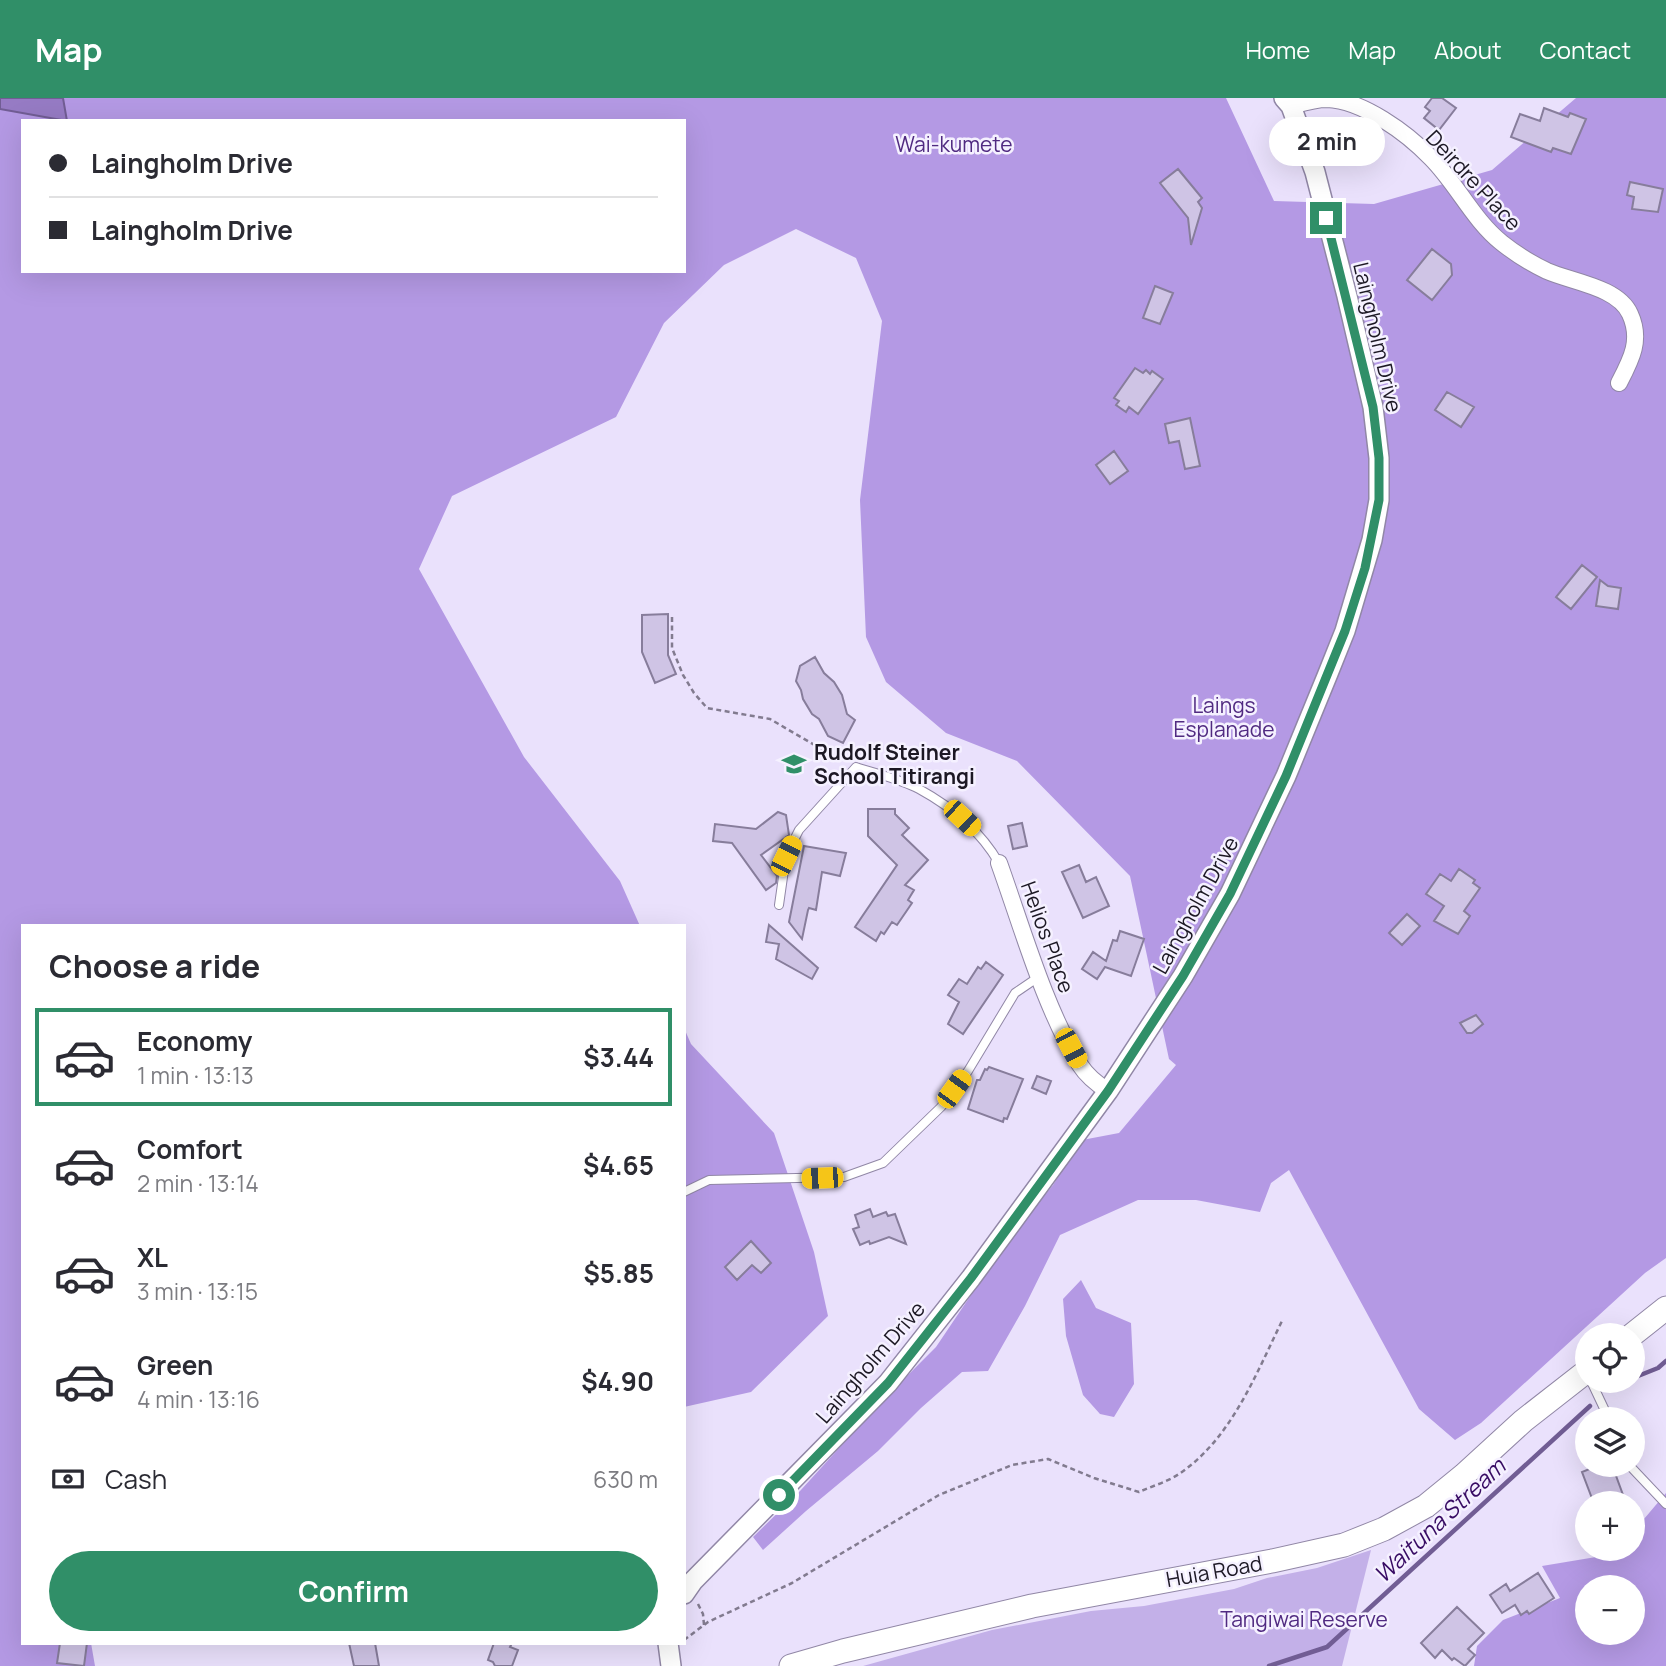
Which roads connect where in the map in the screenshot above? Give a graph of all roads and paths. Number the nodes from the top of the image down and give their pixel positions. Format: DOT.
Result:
graph roads {
  1 [pos="1288,102"];
  2 [pos="1619,383"];
  3 [pos="672,617"];
  4 [pos="835,757"];
  5 [pos="999,863"];
  6 [pos="779,905"];
  7 [pos="1040,976"];
  8 [pos="1108,1091"];
  9 [pos="686,1191"];
  10 [pos="1666,1308"];
  11 [pos="1282,1321"];
  12 [pos="1645,1325"];
  13 [pos="1575,1383"];
  14 [pos="1640,1477"];
  15 [pos="1666,1504"];
  16 [pos="686,1592"];
  17 [pos="686,1595"];
  18 [pos="704,1626"];
  19 [pos="686,1639"];
  20 [pos="668,1645"];
  21 [pos="671,1666"];
  22 [pos="791,1666"];
  1 -- 2 [label="street, Deirdre Place"];
  1 -- 8 [label="street, Laingholm Drive"];
  3 -- 4 [label="path"];
  5 -- 6 [label="lane"];
  5 -- 7 [label="street, Helios Place"];
  7 -- 8 [label="street, Helios Place"];
  7 -- 9 [label="lane"];
  8 -- 16 [label="street, Laingholm Drive"];
  10 -- 12 [label="main road"];
  11 -- 18 [label="path"];
  13 -- 22 [label="main road, Huia Road"];
  14 -- 15 [label="lane"];
  17 -- 18 [label="path"];
  18 -- 19 [label="path"];
  20 -- 21 [label="street"];
}
